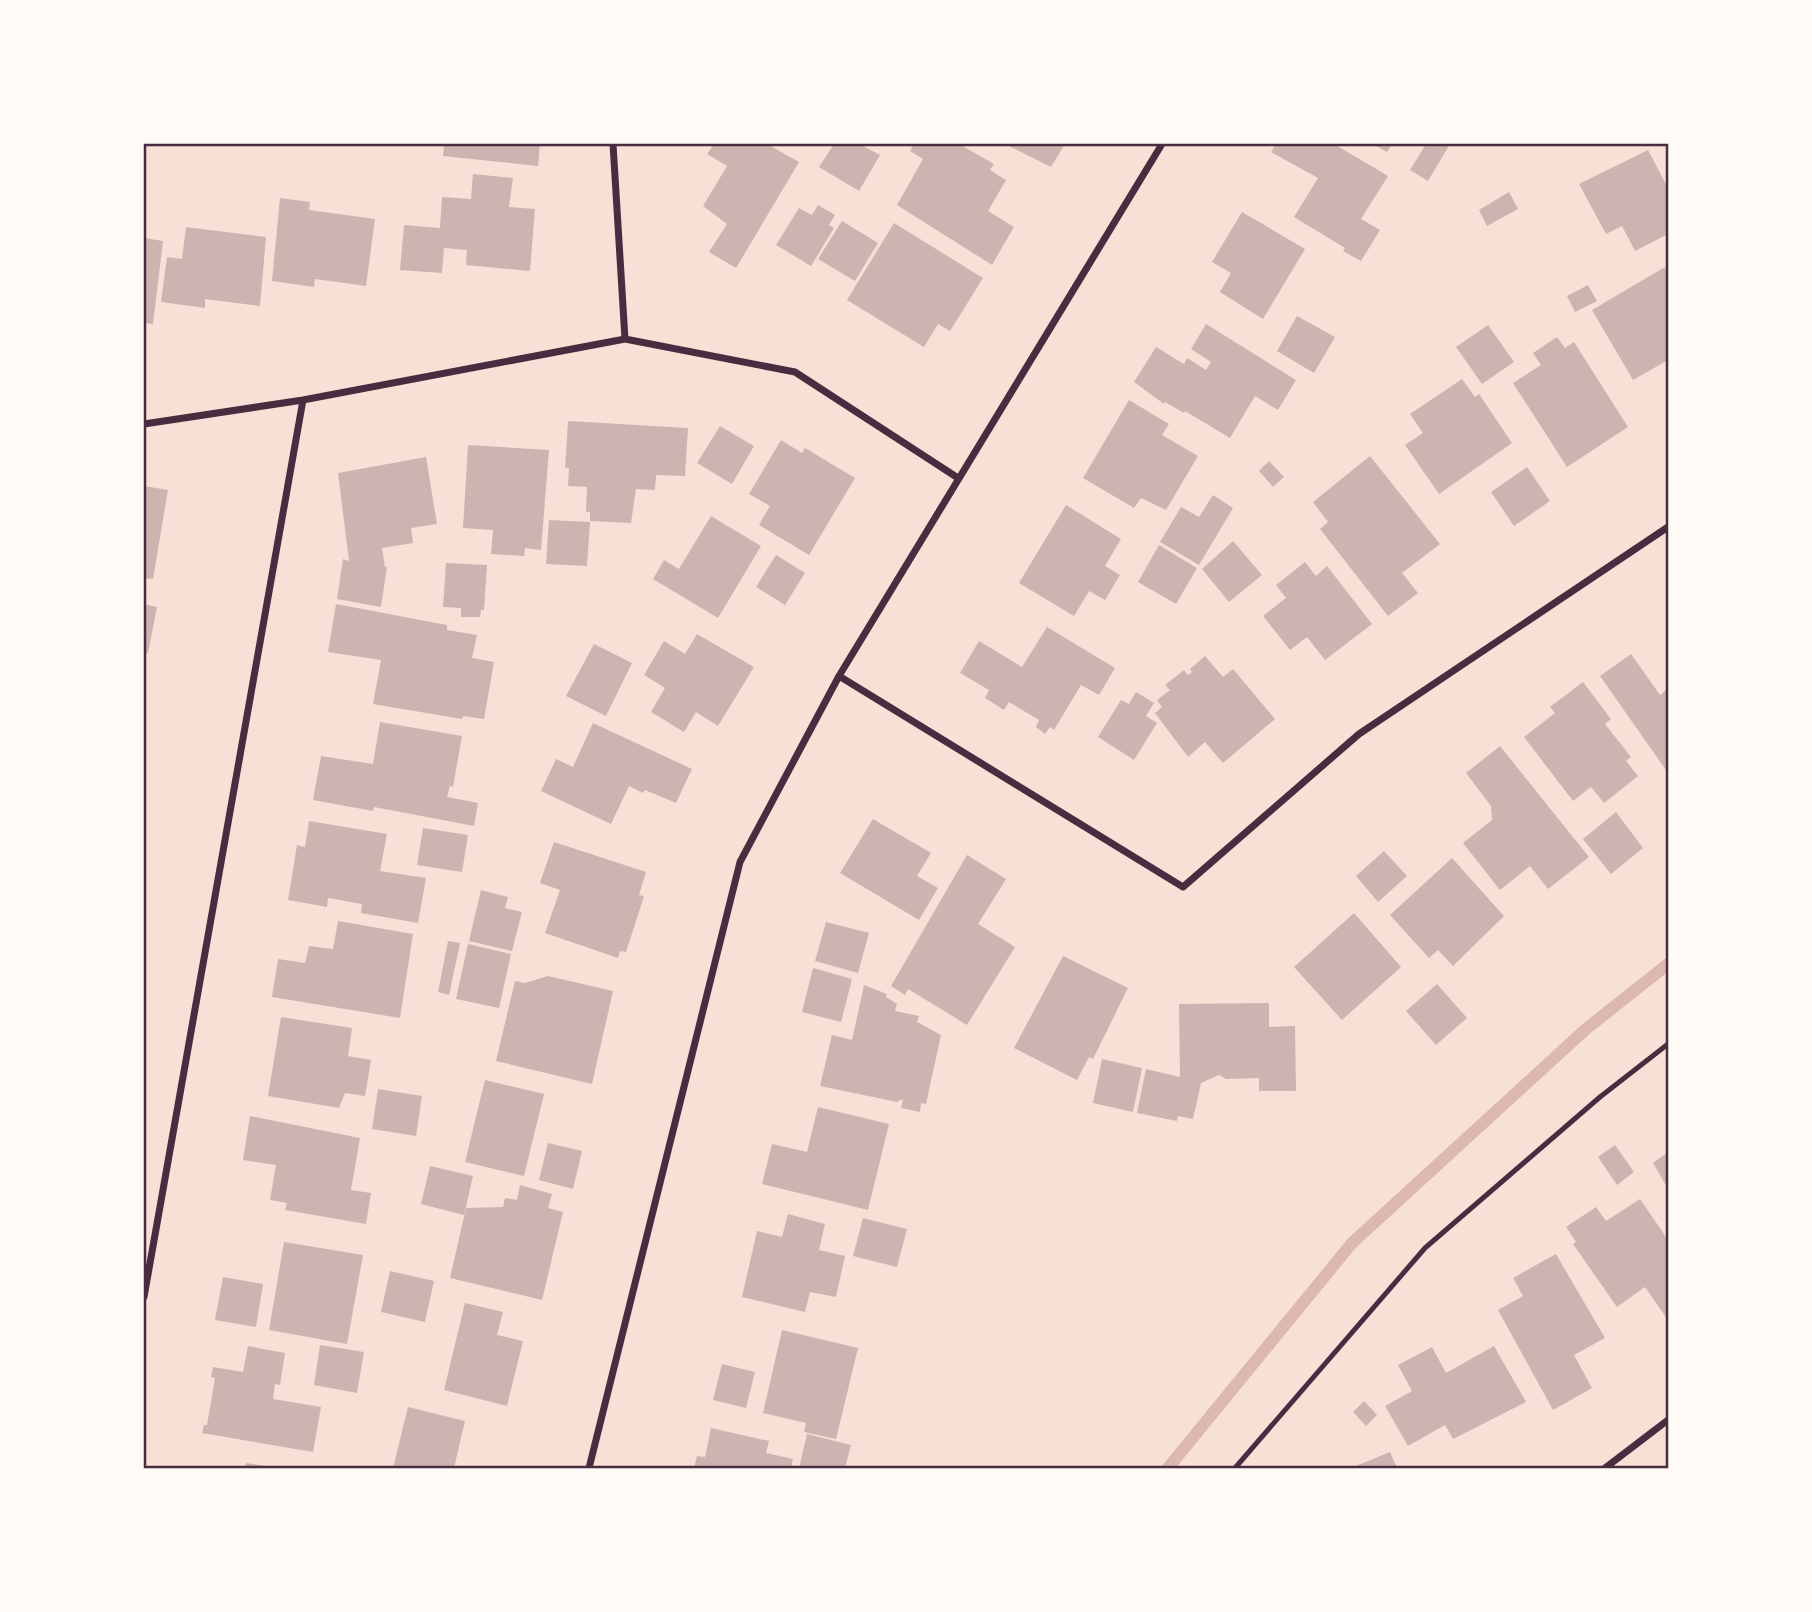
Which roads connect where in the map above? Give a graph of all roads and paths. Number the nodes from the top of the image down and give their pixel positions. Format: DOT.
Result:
graph roads {
  1 [pos="613,144"];
  2 [pos="1162,144"];
  3 [pos="625,340"];
  4 [pos="303,400"];
  5 [pos="144,424"];
  6 [pos="958,478"];
  7 [pos="1668,527"];
  8 [pos="839,676"];
  9 [pos="1668,1044"];
  10 [pos="144,1297"];
  11 [pos="1668,1420"];
  12 [pos="589,1468"];
  13 [pos="1235,1468"];
  14 [pos="1605,1468"];
  1 -- 3 [label="street"];
  2 -- 6 [label="street"];
  3 -- 4 [label="street"];
  3 -- 6 [label="street"];
  4 -- 5 [label="street"];
  4 -- 10 [label="street"];
  6 -- 8 [label="street"];
  7 -- 8 [label="street"];
  8 -- 12 [label="street"];
  9 -- 13 [label="lane"];
  11 -- 14 [label="street"];
}
